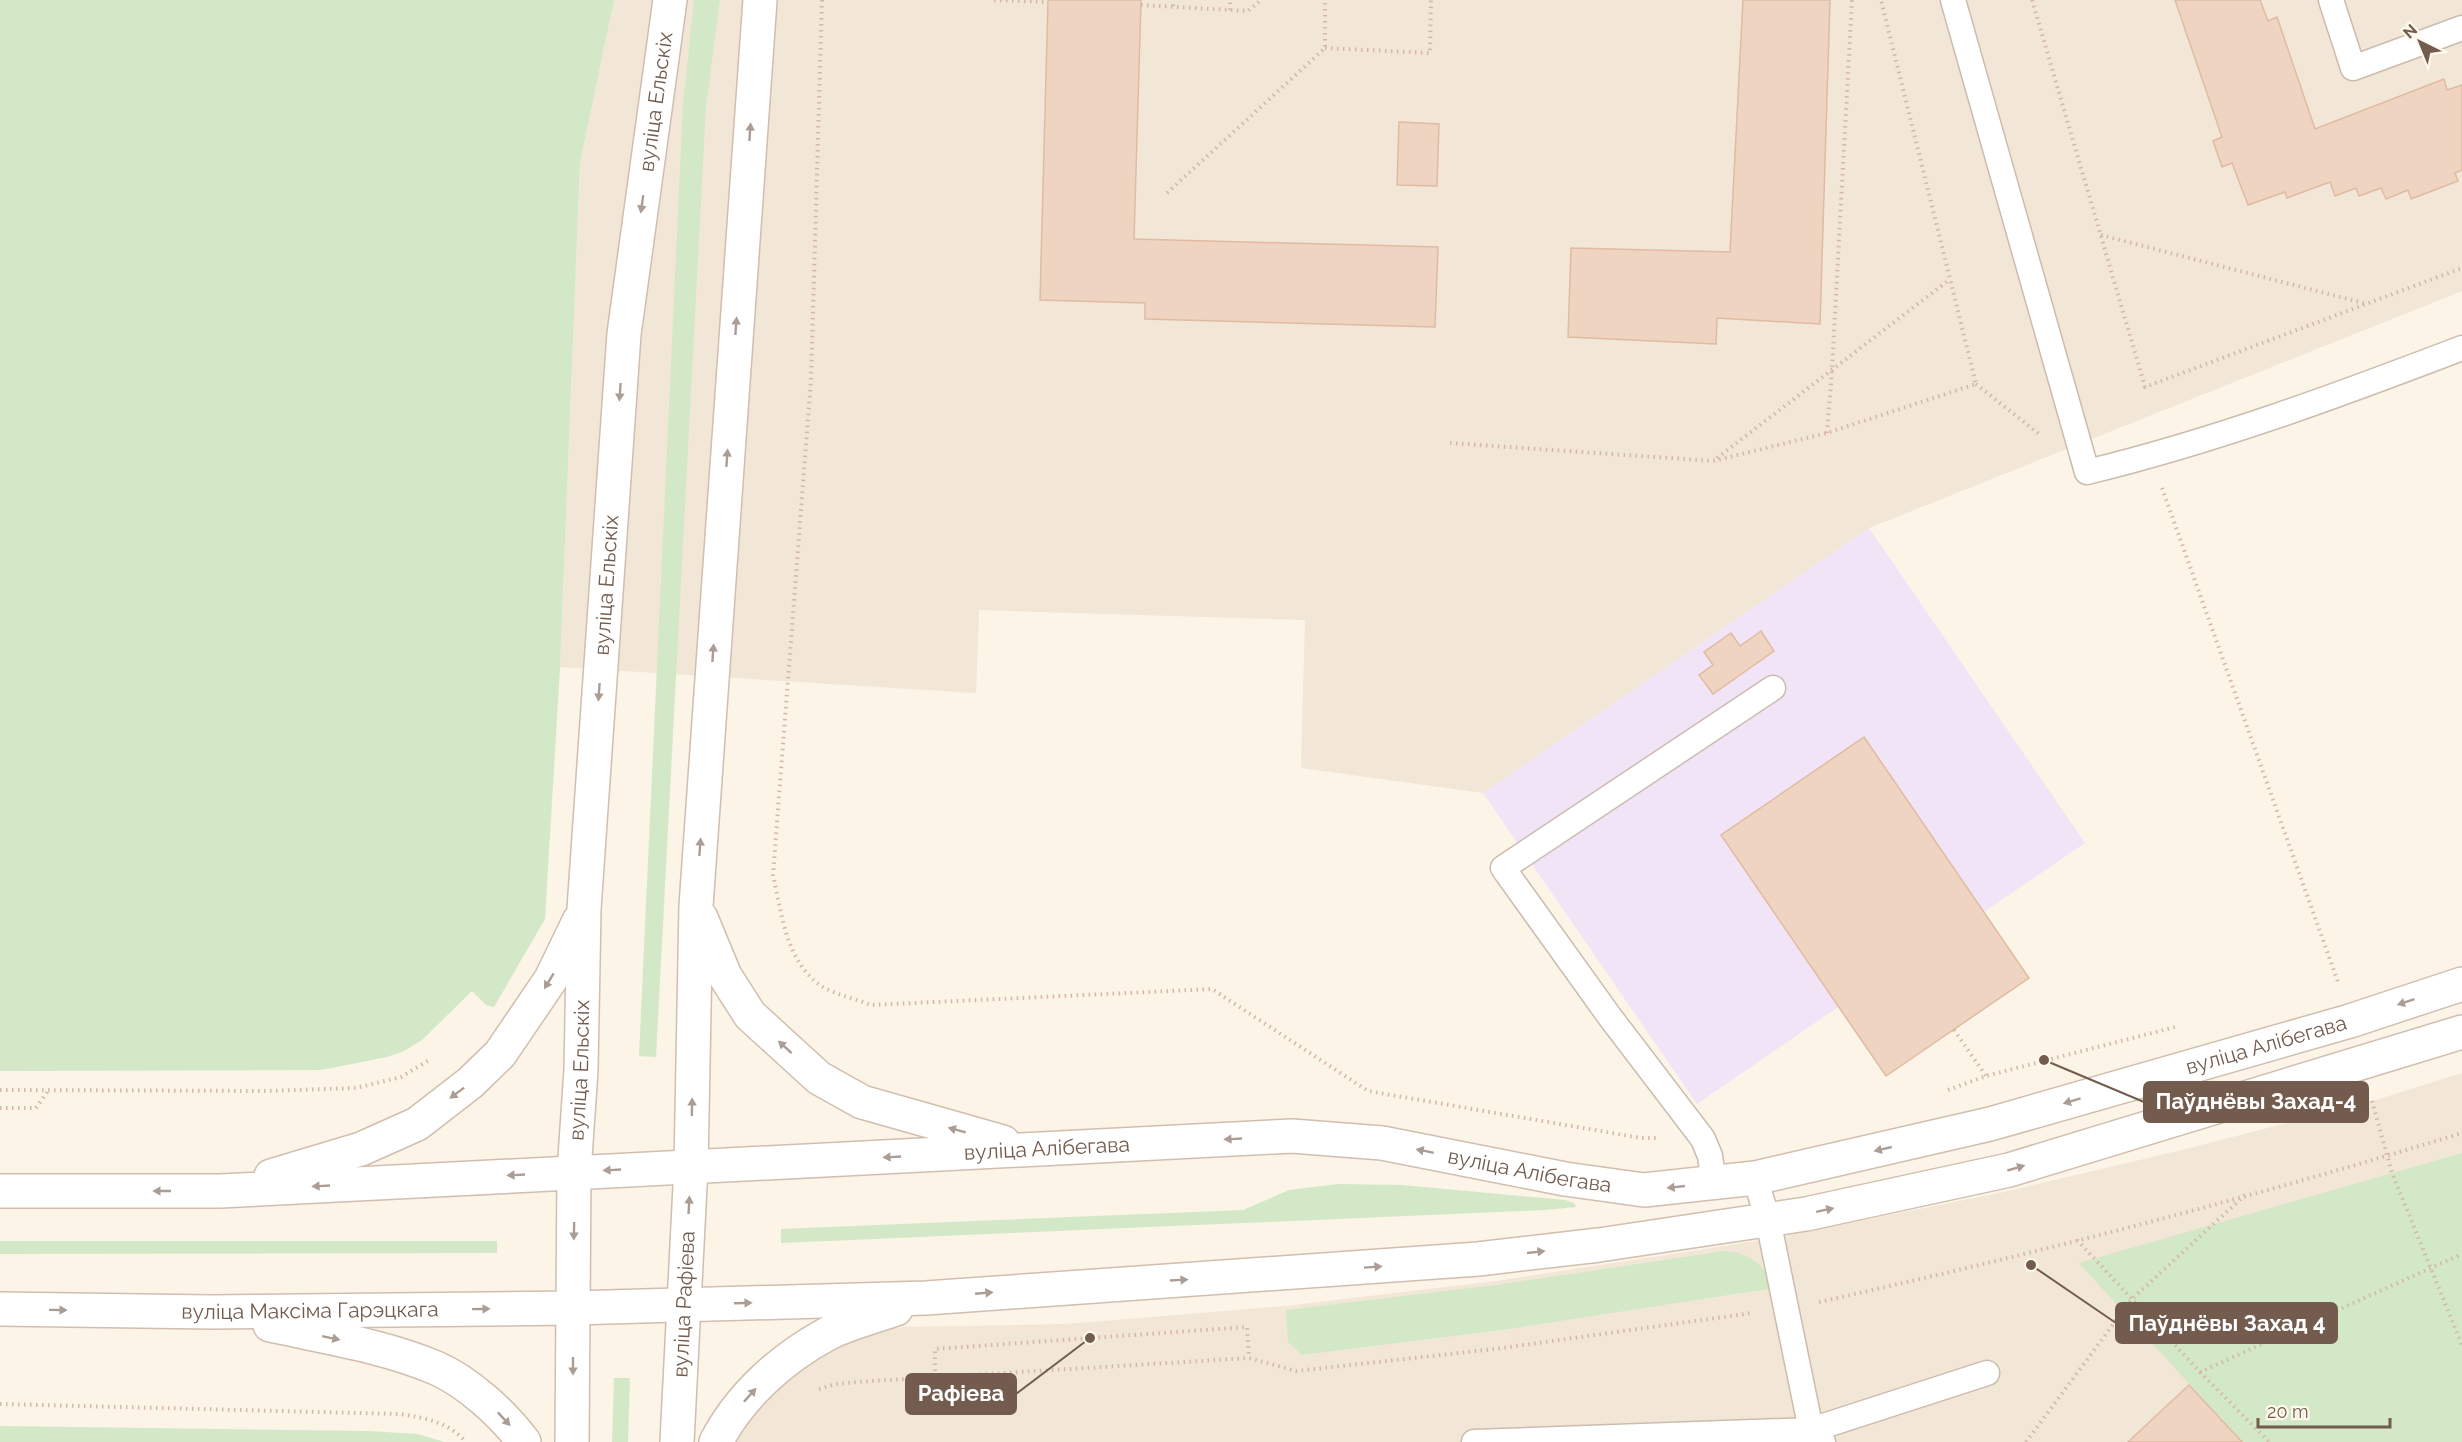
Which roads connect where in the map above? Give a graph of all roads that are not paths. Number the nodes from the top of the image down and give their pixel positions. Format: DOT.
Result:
graph roads {
  1 [pos="670,0"];
  2 [pos="760,0"];
  3 [pos="1953,0"];
  4 [pos="2331,0"];
  5 [pos="2462,28"];
  6 [pos="2462,348"];
  7 [pos="1773,687"];
  8 [pos="696,906"];
  9 [pos="584,909"];
  10 [pos="2462,984"];
  11 [pos="2462,1032"];
  12 [pos="1034,1150"];
  13 [pos="691,1166"];
  14 [pos="574,1172"];
  15 [pos="1755,1178"];
  16 [pos="1714,1183"];
  17 [pos="0,1191"];
  18 [pos="220,1191"];
  19 [pos="1768,1220"];
  20 [pos="926,1298"];
  21 [pos="684,1305"];
  22 [pos="621,1306"];
  23 [pos="573,1308"];
  24 [pos="0,1309"];
  25 [pos="212,1312"];
  26 [pos="1987,1373"];
  27 [pos="1817,1436"];
  28 [pos="524,1442"];
  29 [pos="572,1442"];
  30 [pos="677,1442"];
  31 [pos="716,1442"];
  32 [pos="1474,1442"];
  1 -- 9 [label="main road, вуліца Ельскіх, one-way"];
  8 -- 2 [label="main road, one-way"];
  3 -- 6 [label="lane"];
  4 -- 5 [label="lane"];
  7 -- 16 [label="lane"];
  12 -- 8 [label="main road, one-way"];
  13 -- 8 [label="main road, one-way"];
  9 -- 14 [label="main road, вуліца Ельскіх"];
  9 -- 18 [label="main road, one-way"];
  10 -- 15 [label="main road, вуліца Алібегава, one-way"];
  19 -- 11 [label="main road, вуліца Алібегава, one-way"];
  12 -- 13 [label="main road, вуліца Алібегава, one-way"];
  16 -- 12 [label="main road, вуліца Алібегава, one-way"];
  13 -- 14 [label="main road, вуліца Алібегава, one-way"];
  21 -- 13 [label="main road, вуліца Рафіева, one-way"];
  14 -- 18 [label="main road, one-way"];
  14 -- 23 [label="main road, one-way"];
  15 -- 16 [label="main road, вуліца Алібегава"];
  15 -- 19 [label="lane"];
  18 -- 17 [label="main road, one-way"];
  20 -- 19 [label="main road, вуліца Алібегава, one-way"];
  19 -- 27 [label="lane"];
  21 -- 20 [label="main road, вуліца Алібегава, one-way"];
  31 -- 20 [label="main road, one-way"];
  21 -- 22 [label="main road, вуліца Алібегава"];
  21 -- 30 [label="main road, вуліца Рафіева"];
  22 -- 23 [label="main road, вуліца Максіма Гарэцкага"];
  25 -- 23 [label="main road, вуліца Максіма Гарэцкага, one-way"];
  23 -- 29 [label="main road, one-way"];
  24 -- 25 [label="main road, вуліца Максіма Гарэцкага, one-way"];
  25 -- 28 [label="main road, one-way"];
  26 -- 27 [label="lane"];
  27 -- 32 [label="lane"];
}
